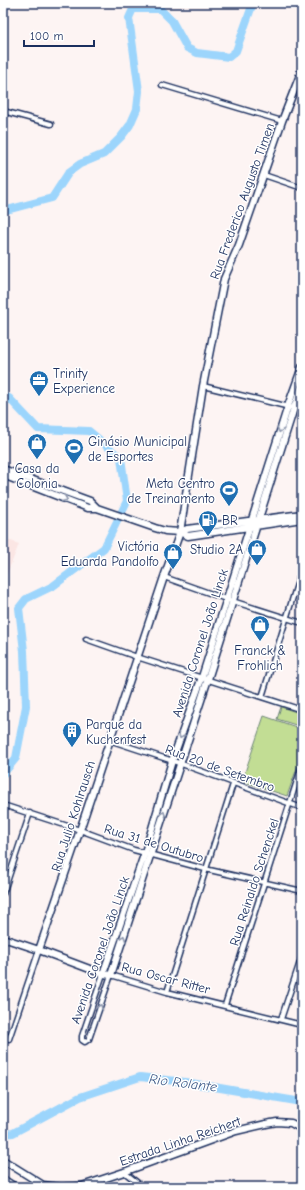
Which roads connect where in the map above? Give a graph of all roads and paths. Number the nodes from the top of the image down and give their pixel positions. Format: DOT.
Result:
graph roads {
  1 [pos="302,70"];
  2 [pos="162,85"];
  3 [pos="3,111"];
  4 [pos="282,121"];
  5 [pos="51,124"];
  6 [pos="264,175"];
  7 [pos="302,188"];
  8 [pos="302,367"];
  9 [pos="203,386"];
  10 [pos="302,386"];
  11 [pos="291,407"];
  12 [pos="302,410"];
  13 [pos="3,469"];
  14 [pos="3,475"];
  15 [pos="49,489"];
  16 [pos="302,514"];
  17 [pos="290,518"];
  18 [pos="302,519"];
  19 [pos="254,523"];
  20 [pos="180,532"];
  21 [pos="302,568"];
  22 [pos="164,577"];
  23 [pos="229,600"];
  24 [pos="286,618"];
  25 [pos="302,623"];
  26 [pos="86,639"];
  27 [pos="137,657"];
  28 [pos="205,678"];
  29 [pos="262,697"];
  30 [pos="302,710"];
  31 [pos="109,740"];
  32 [pos="172,761"];
  33 [pos="179,763"];
  34 [pos="302,765"];
  35 [pos="233,784"];
  36 [pos="290,804"];
  37 [pos="3,805"];
  38 [pos="302,808"];
  39 [pos="30,813"];
  40 [pos="80,830"];
  41 [pos="148,853"];
  42 [pos="205,869"];
  43 [pos="264,883"];
  44 [pos="302,891"];
  45 [pos="3,894"];
  46 [pos="3,938"];
  47 [pos="39,950"];
  48 [pos="302,956"];
  49 [pos="103,974"];
  50 [pos="111,975"];
  51 [pos="167,992"];
  52 [pos="225,1005"];
  53 [pos="281,1019"];
  54 [pos="302,1025"];
  55 [pos="9,1039"];
  56 [pos="302,1129"];
  57 [pos="3,1160"];
  58 [pos="124,1172"];
  59 [pos="3,1178"];
  60 [pos="18,1187"];
  61 [pos="58,1187"];
  62 [pos="66,1187"];
  63 [pos="143,1187"];
  1 -- 4 [label="main road, Rua Frederico Augusto Timen"];
  2 -- 4 [label="street"];
  3 -- 5 [label="street"];
  4 -- 6 [label="main road, Rua Frederico Augusto Timen"];
  6 -- 7 [label="street"];
  6 -- 9 [label="main road, Rua Frederico Augusto Timen"];
  8 -- 11 [label="main road, Avenida Coronel João Linck"];
  9 -- 11 [label="street"];
  9 -- 20 [label="main road, Rua Frederico Augusto Timen"];
  10 -- 11 [label="main road, Avenida Coronel João Linck"];
  11 -- 12 [label="street"];
  11 -- 19 [label="main road, Avenida Coronel João Linck"];
  13 -- 15 [label="main road"];
  14 -- 15 [label="main road"];
  15 -- 20 [label="main road"];
  16 -- 17 [label="main road"];
  17 -- 18 [label="main road"];
  17 -- 19 [label="main road"];
  19 -- 20 [label="main road"];
  19 -- 23 [label="main road, Avenida Coronel João Linck"];
  20 -- 22 [label="main road, Rua Julio Kohlrausch"];
  21 -- 24 [label="street"];
  22 -- 23 [label="street"];
  22 -- 27 [label="main road, Rua Julio Kohlrausch"];
  23 -- 24 [label="street"];
  23 -- 28 [label="main road, Avenida Coronel João Linck"];
  24 -- 25 [label="street"];
  24 -- 29 [label="street"];
  26 -- 27 [label="street"];
  27 -- 28 [label="street"];
  27 -- 31 [label="main road, Rua Julio Kohlrausch"];
  28 -- 29 [label="street"];
  28 -- 32 [label="main road, Avenida Coronel João Linck, one-way"];
  28 -- 33 [label="main road, Avenida Coronel João Linck"];
  29 -- 30 [label="street"];
  31 -- 32 [label="street, Rua 20 de Setembro"];
  31 -- 40 [label="main road, Rua Julio Kohlrausch"];
  32 -- 33 [label="street, Rua 20 de Setembro"];
  32 -- 41 [label="main road, Avenida Coronel João Linck"];
  33 -- 35 [label="street, Rua 20 de Setembro"];
  41 -- 33 [label="main road, Avenida Coronel João Linck, one-way"];
  34 -- 36 [label="street, Rua Reinaldo Schenckel"];
  35 -- 36 [label="street, Rua 20 de Setembro"];
  35 -- 42 [label="street"];
  36 -- 38 [label="street, Rua 20 de Setembro"];
  36 -- 43 [label="street, Rua Reinaldo Schenckel"];
  37 -- 39 [label="street, Rua 31 de Outubro"];
  39 -- 40 [label="street, Rua 31 de Outubro"];
  39 -- 45 [label="street"];
  40 -- 41 [label="street, Rua 31 de Outubro"];
  40 -- 47 [label="main road, Rua Julio Kohlrausch"];
  41 -- 42 [label="street, Rua 31 de Outubro"];
  41 -- 49 [label="main road, Avenida Coronel João Linck"];
  50 -- 41 [label="main road, Avenida Coronel João Linck, one-way"];
  42 -- 43 [label="street, Rua 31 de Outubro"];
  42 -- 51 [label="street"];
  43 -- 44 [label="street, Rua 31 de Outubro"];
  43 -- 52 [label="street, Rua Reinaldo Schenckel"];
  46 -- 47 [label="main road, Rua Oscar Ritter"];
  47 -- 49 [label="main road, Rua Oscar Ritter"];
  47 -- 55 [label="street, Rua Julio Kohlrausch"];
  48 -- 53 [label="street"];
  49 -- 50 [label="main road, Rua Oscar Ritter"];
  49 -- 50 [label="street, Avenida Coronel João Linck, one-way"];
  50 -- 51 [label="street, Rua Oscar Ritter"];
  51 -- 52 [label="street, Rua Oscar Ritter"];
  52 -- 53 [label="street, Rua Oscar Ritter"];
  53 -- 54 [label="street, Rua Oscar Ritter"];
  56 -- 58 [label="main road, Estrada Linha Reichert"];
  57 -- 61 [label="main road"];
  58 -- 62 [label="main road, Estrada Linha Reichert"];
  58 -- 63 [label="street"];
  59 -- 60 [label="street"];
}
